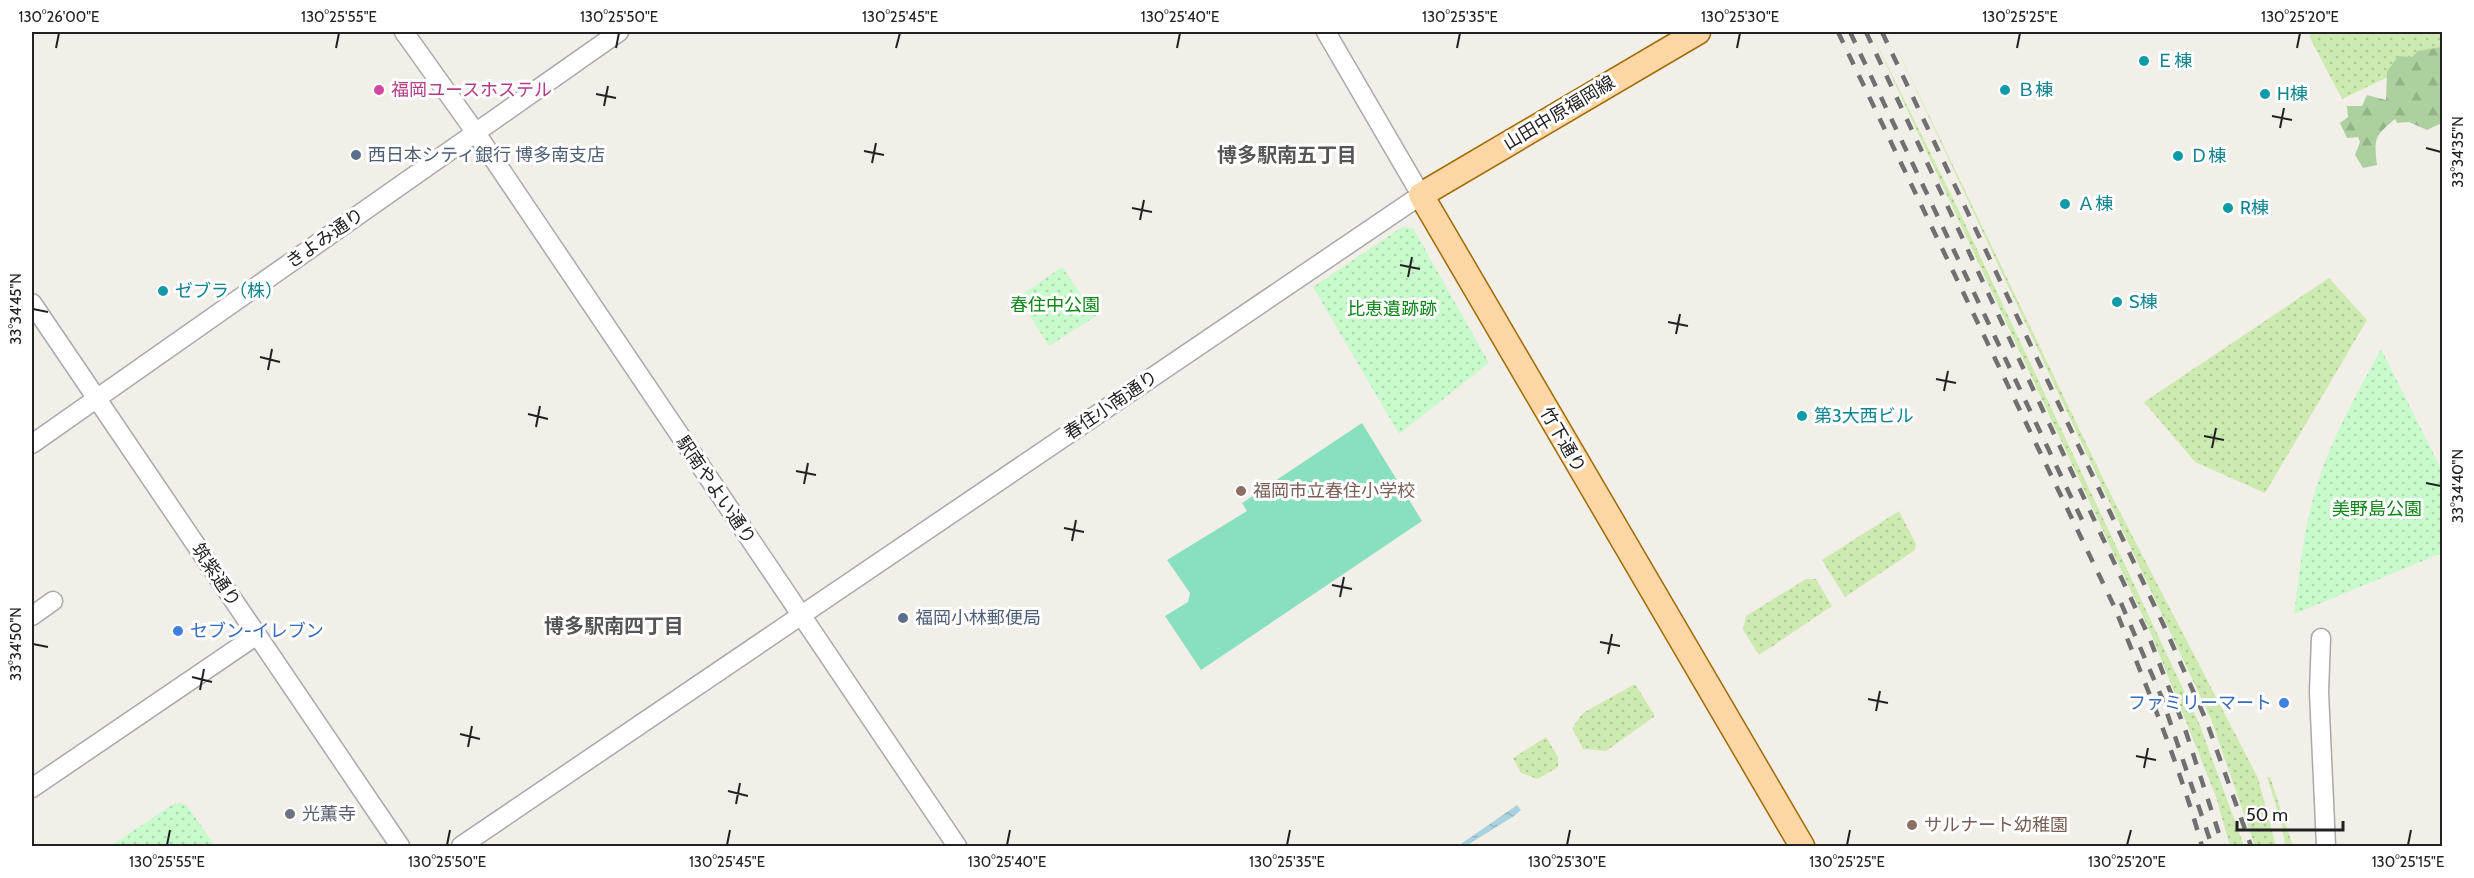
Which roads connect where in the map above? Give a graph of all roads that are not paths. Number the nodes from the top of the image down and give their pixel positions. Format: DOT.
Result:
graph roads {
  1 [pos="404,32"];
  2 [pos="620,32"];
  3 [pos="1326,32"];
  4 [pos="1698,32"];
  5 [pos="476,133"];
  6 [pos="1421,195"];
  7 [pos="32,303"];
  8 [pos="96,399"];
  9 [pos="32,444"];
  10 [pos="53,601"];
  11 [pos="32,616"];
  12 [pos="802,616"];
  13 [pos="257,635"];
  14 [pos="2321,638"];
  15 [pos="32,788"];
  16 [pos="400,846"];
  17 [pos="461,846"];
  18 [pos="957,846"];
  19 [pos="1802,846"];
  20 [pos="2326,846"];
  1 -- 5 [label="street, 駅南やよい通り"];
  2 -- 5 [label="street, きよみ通り"];
  3 -- 6 [label="street, 竹下通り"];
  4 -- 6 [label="main road, 山田中原福岡線"];
  5 -- 8 [label="street, きよみ通り"];
  5 -- 12 [label="street, 駅南やよい通り"];
  6 -- 12 [label="street, 春住小南通り"];
  6 -- 19 [label="main road, 竹下通り"];
  7 -- 8 [label="street, 筑紫通り"];
  8 -- 9 [label="street, きよみ通り"];
  8 -- 13 [label="street, 筑紫通り"];
  10 -- 11 [label="street"];
  12 -- 17 [label="street, 春住小南通り"];
  12 -- 18 [label="street, 駅南やよい通り"];
  13 -- 15 [label="street"];
  13 -- 16 [label="street, 筑紫通り"];
  14 -- 20 [label="street"];
}
